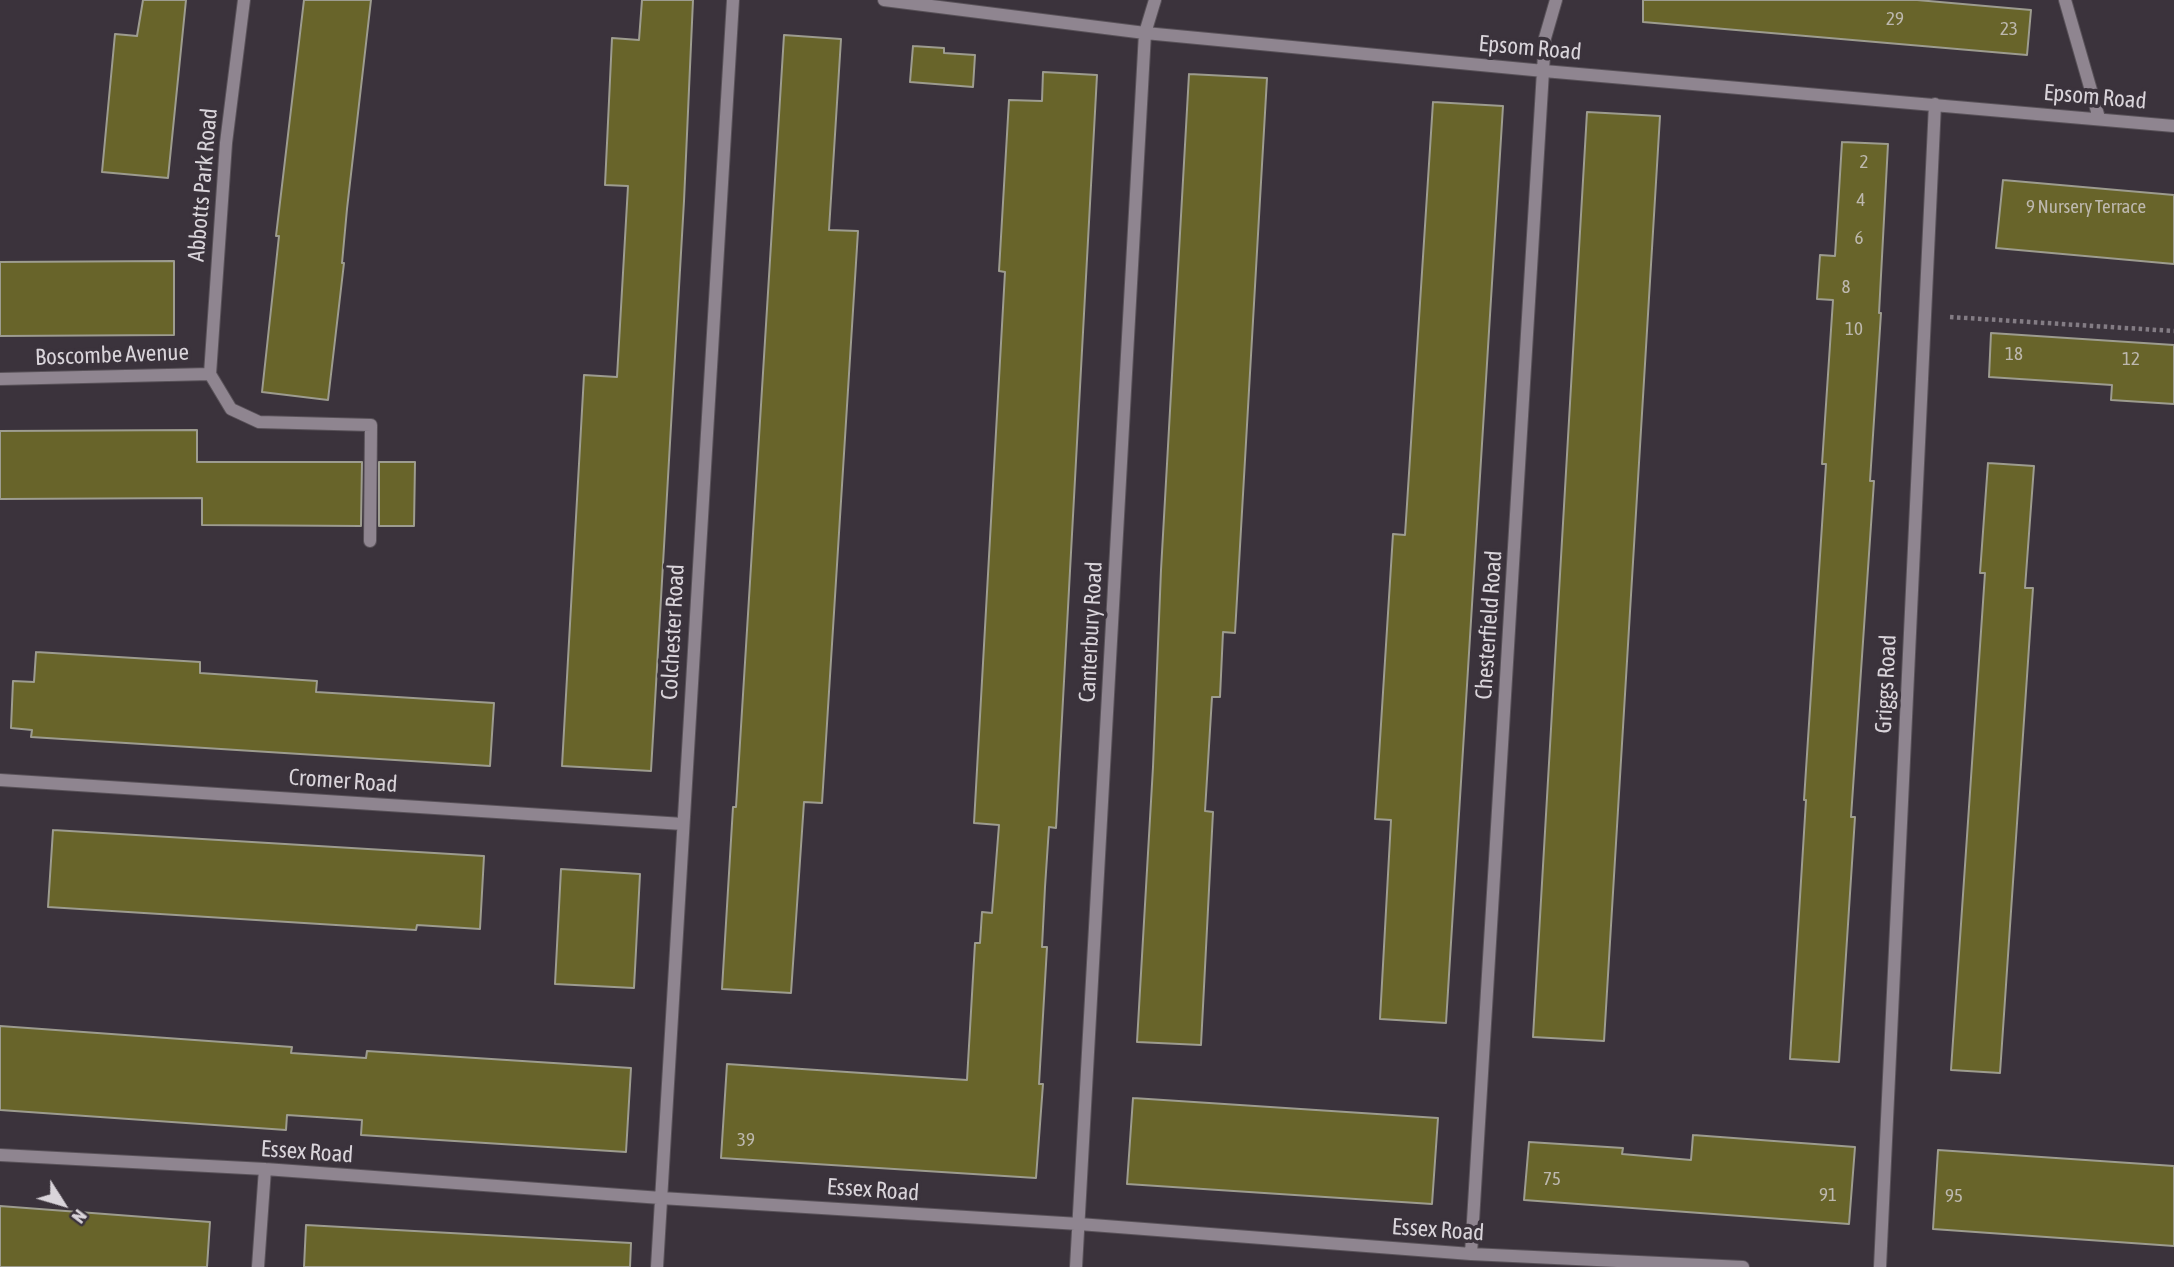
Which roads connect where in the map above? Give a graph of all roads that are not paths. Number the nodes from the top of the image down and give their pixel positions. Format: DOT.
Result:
graph roads {
  1 [pos="244,0"];
  2 [pos="733,0"];
  3 [pos="884,0"];
  4 [pos="1154,0"];
  5 [pos="1556,0"];
  6 [pos="2065,0"];
  7 [pos="1145,33"];
  8 [pos="1544,71"];
  9 [pos="1935,103"];
  10 [pos="2099,118"];
  11 [pos="2174,126"];
  12 [pos="210,374"];
  13 [pos="0,379"];
  14 [pos="370,541"];
  15 [pos="0,780"];
  16 [pos="683,824"];
  17 [pos="0,1155"];
  18 [pos="265,1170"];
  19 [pos="661,1198"];
  20 [pos="1080,1224"];
  21 [pos="1478,1258"];
  22 [pos="258,1267"];
  23 [pos="657,1267"];
  24 [pos="1076,1267"];
  25 [pos="1743,1267"];
  26 [pos="1880,1267"];
  1 -- 12 [label="street, Abbotts Park Road"];
  2 -- 16 [label="street, Colchester Road"];
  3 -- 7 [label="street, Epsom Road"];
  4 -- 7 [label="street, Canterbury Road"];
  5 -- 8 [label="street, Chesterfield Road"];
  6 -- 10 [label="street"];
  7 -- 8 [label="street, Epsom Road"];
  7 -- 20 [label="street, Canterbury Road"];
  8 -- 9 [label="street, Epsom Road"];
  8 -- 21 [label="street, Chesterfield Road"];
  9 -- 10 [label="street, Epsom Road"];
  9 -- 26 [label="street, Griggs Road"];
  10 -- 11 [label="street, Epsom Road"];
  12 -- 13 [label="street, Boscombe Avenue"];
  12 -- 14 [label="street, Boscombe Avenue"];
  15 -- 16 [label="street, Cromer Road"];
  16 -- 19 [label="street, Colchester Road"];
  17 -- 18 [label="street, Essex Road"];
  18 -- 19 [label="street, Essex Road"];
  18 -- 22 [label="street"];
  19 -- 20 [label="street, Essex Road"];
  19 -- 23 [label="street, Colchester Road"];
  20 -- 21 [label="street, Essex Road"];
  20 -- 24 [label="street, Canterbury Road"];
  21 -- 25 [label="street, Essex Road"];
}
